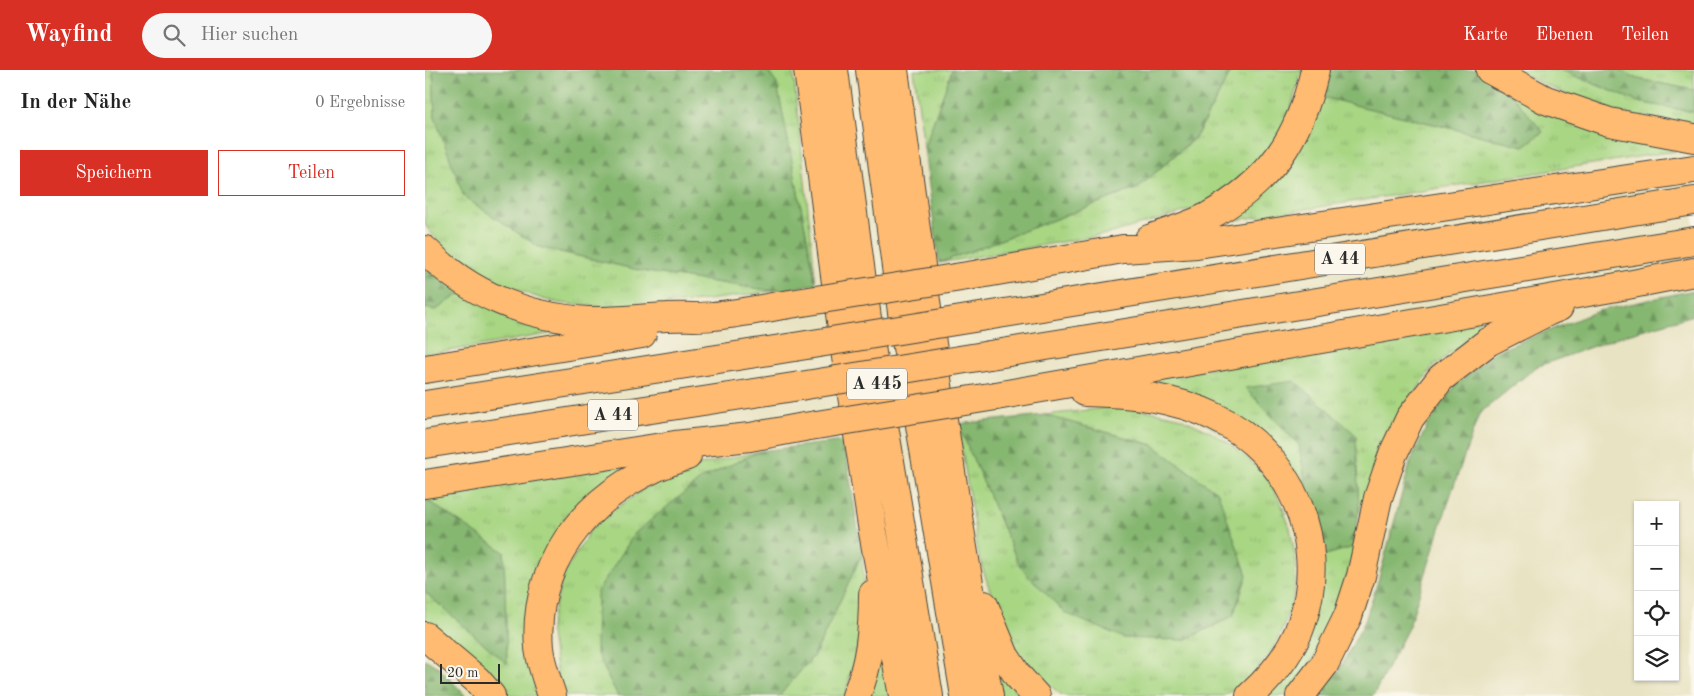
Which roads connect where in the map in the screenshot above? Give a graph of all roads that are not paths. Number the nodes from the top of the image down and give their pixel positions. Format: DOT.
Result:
graph roads {
  1 [pos="808,70"];
  2 [pos="833,70"];
  3 [pos="870,70"];
  4 [pos="895,70"];
  5 [pos="1315,70"];
  6 [pos="1490,70"];
  7 [pos="1694,138"];
  8 [pos="1694,168"];
  9 [pos="1694,201"];
  10 [pos="1694,241"];
  11 [pos="1123,249"];
  12 [pos="425,250"];
  13 [pos="1694,272"];
  14 [pos="1617,287"];
  15 [pos="711,316"];
  16 [pos="425,369"];
  17 [pos="996,396"];
  18 [pos="425,405"];
  19 [pos="750,437"];
  20 [pos="425,444"];
  21 [pos="425,484"];
  22 [pos="873,532"];
  23 [pos="964,555"];
  24 [pos="425,636"];
  25 [pos="491,696"];
  26 [pos="552,696"];
  27 [pos="855,696"];
  28 [pos="903,696"];
  29 [pos="929,696"];
  30 [pos="965,696"];
  31 [pos="989,696"];
  32 [pos="1036,696"];
  33 [pos="1250,696"];
  34 [pos="1300,696"];
  1 -- 22 [label="highway"];
  2 -- 29 [label="highway, A 445"];
  3 -- 30 [label="highway, A 445"];
  4 -- 23 [label="highway"];
  5 -- 11 [label="highway"];
  6 -- 7 [label="highway"];
  8 -- 11 [label="highway"];
  9 -- 18 [label="highway, A 44, bridge"];
  10 -- 20 [label="highway, A 44, bridge"];
  11 -- 15 [label="highway, bridge"];
  12 -- 15 [label="highway"];
  13 -- 14 [label="highway"];
  14 -- 17 [label="highway"];
  14 -- 34 [label="highway"];
  15 -- 16 [label="highway"];
  17 -- 19 [label="highway, bridge"];
  17 -- 33 [label="highway"];
  19 -- 21 [label="highway"];
  19 -- 26 [label="highway"];
  22 -- 27 [label="highway"];
  22 -- 28 [label="highway"];
  23 -- 31 [label="highway"];
  23 -- 32 [label="highway"];
  24 -- 25 [label="highway"];
}
